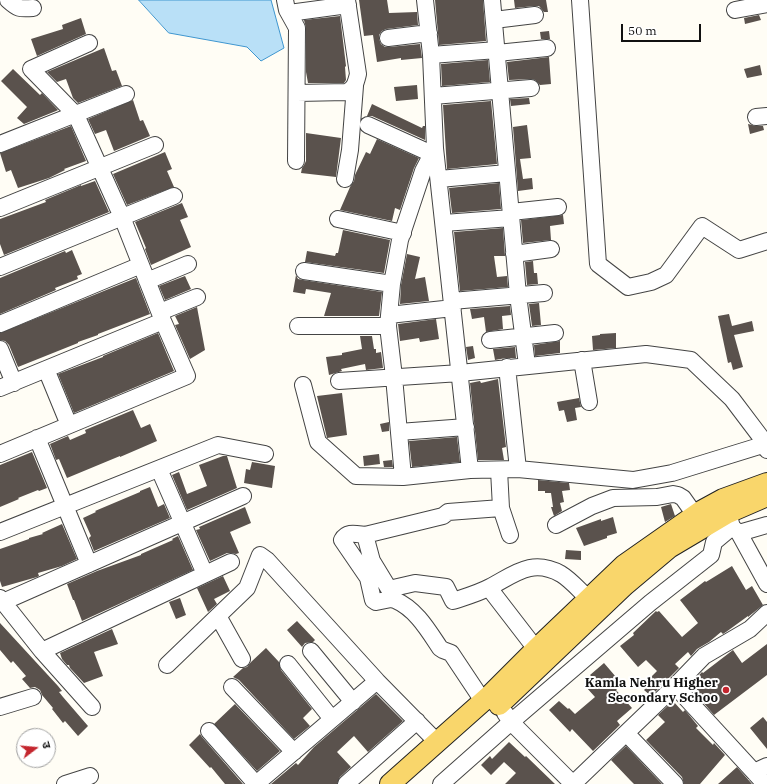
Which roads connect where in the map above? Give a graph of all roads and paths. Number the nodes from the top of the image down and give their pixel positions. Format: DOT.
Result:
graph roads {
  1 [pos="8,0"];
  2 [pos="425,0"];
  3 [pos="492,0"];
  4 [pos="580,0"];
  5 [pos="348,3"];
  6 [pos="767,4"];
  7 [pos="287,6"];
  8 [pos="33,8"];
  9 [pos="735,10"];
  10 [pos="535,15"];
  11 [pos="494,20"];
  12 [pos="429,33"];
  13 [pos="388,38"];
  14 [pos="89,43"];
  15 [pos="547,48"];
  16 [pos="497,52"];
  17 [pos="431,56"];
  18 [pos="355,86"];
  19 [pos="531,88"];
  20 [pos="500,91"];
  21 [pos="296,93"];
  22 [pos="126,94"];
  23 [pos="433,96"];
  24 [pos="76,115"];
  25 [pos="368,125"];
  26 [pos="0,144"];
  27 [pos="155,144"];
  28 [pos="433,151"];
  29 [pos="296,161"];
  30 [pos="99,167"];
  31 [pos="508,173"];
  32 [pos="344,179"];
  33 [pos="439,179"];
  34 [pos="174,196"];
  35 [pos="558,207"];
  36 [pos="0,208"];
  37 [pos="511,215"];
  38 [pos="122,217"];
  39 [pos="338,219"];
  40 [pos="444,223"];
  41 [pos="402,233"];
  42 [pos="767,241"];
  43 [pos="551,249"];
  44 [pos="514,254"];
  45 [pos="188,264"];
  46 [pos="0,265"];
  47 [pos="141,265"];
  48 [pos="304,271"];
  49 [pos="147,281"];
  50 [pos="392,284"];
  51 [pos="544,293"];
  52 [pos="518,295"];
  53 [pos="197,297"];
  54 [pos="453,304"];
  55 [pos="161,316"];
  56 [pos="389,320"];
  57 [pos="0,324"];
  58 [pos="298,326"];
  59 [pos="555,333"];
  60 [pos="523,337"];
  61 [pos="490,340"];
  62 [pos="0,349"];
  63 [pos="582,360"];
  64 [pos="527,365"];
  65 [pos="507,367"];
  66 [pos="46,369"];
  67 [pos="460,373"];
  68 [pos="394,377"];
  69 [pos="339,381"];
  70 [pos="7,386"];
  71 [pos="303,386"];
  72 [pos="589,402"];
  73 [pos="69,425"];
  74 [pos="466,427"];
  75 [pos="761,429"];
  76 [pos="399,432"];
  77 [pos="38,438"];
  78 [pos="767,445"];
  79 [pos="1,451"];
  80 [pos="265,454"];
  81 [pos="159,469"];
  82 [pos="518,469"];
  83 [pos="470,470"];
  84 [pos="499,470"];
  85 [pos="403,477"];
  86 [pos="767,483"];
  87 [pos="244,496"];
  88 [pos="767,497"];
  89 [pos="65,506"];
  90 [pos="501,508"];
  91 [pos="695,515"];
  92 [pos="183,522"];
  93 [pos="733,524"];
  94 [pos="556,525"];
  95 [pos="767,525"];
  96 [pos="0,532"];
  97 [pos="364,535"];
  98 [pos="510,535"];
  99 [pos="231,562"];
  100 [pos="89,564"];
  101 [pos="205,574"];
  102 [pos="767,584"];
  103 [pos="489,588"];
  104 [pos="589,599"];
  105 [pos="2,600"];
  106 [pos="767,613"];
  107 [pos="218,616"];
  108 [pos="536,649"];
  109 [pos="42,651"];
  110 [pos="311,651"];
  111 [pos="242,659"];
  112 [pos="288,664"];
  113 [pos="167,665"];
  114 [pos="377,681"];
  115 [pos="675,686"];
  116 [pos="232,687"];
  117 [pos="32,697"];
  118 [pos="490,701"];
  119 [pos="353,702"];
  120 [pos="0,707"];
  121 [pos="92,707"];
  122 [pos="332,719"];
  123 [pos="417,721"];
  124 [pos="511,722"];
  125 [pos="209,731"];
  126 [pos="626,733"];
  127 [pos="437,742"];
  128 [pos="294,752"];
  129 [pos="762,774"];
  130 [pos="90,776"];
  131 [pos="64,784"];
  132 [pos="256,784"];
  133 [pos="346,784"];
  134 [pos="390,784"];
  135 [pos="410,784"];
  136 [pos="441,784"];
  137 [pos="573,784"];
  138 [pos="675,784"];
  1 -- 8 [label="street"];
  2 -- 12 [label="street"];
  3 -- 11 [label="street"];
  4 -- 42 [label="street"];
  5 -- 7 [label="street"];
  5 -- 18 [label="street"];
  6 -- 9 [label="street"];
  7 -- 21 [label="street"];
  10 -- 11 [label="street"];
  11 -- 16 [label="street"];
  12 -- 13 [label="street"];
  12 -- 17 [label="street"];
  14 -- 24 [label="street"];
  15 -- 16 [label="street"];
  16 -- 17 [label="street"];
  16 -- 20 [label="street"];
  17 -- 23 [label="street"];
  18 -- 21 [label="street"];
  18 -- 32 [label="street"];
  19 -- 20 [label="street"];
  20 -- 23 [label="street"];
  20 -- 31 [label="street"];
  21 -- 29 [label="street"];
  22 -- 24 [label="street"];
  23 -- 28 [label="street"];
  24 -- 26 [label="street"];
  24 -- 30 [label="street"];
  25 -- 28 [label="street"];
  27 -- 30 [label="street"];
  28 -- 33 [label="street"];
  28 -- 41 [label="street"];
  30 -- 36 [label="street"];
  30 -- 38 [label="street"];
  31 -- 33 [label="street"];
  31 -- 37 [label="street"];
  33 -- 40 [label="street"];
  34 -- 38 [label="street"];
  35 -- 37 [label="street"];
  37 -- 40 [label="street"];
  37 -- 44 [label="street"];
  38 -- 46 [label="street"];
  38 -- 47 [label="street"];
  39 -- 41 [label="street"];
  40 -- 54 [label="street"];
  41 -- 50 [label="street"];
  43 -- 44 [label="street"];
  44 -- 52 [label="street"];
  45 -- 49 [label="street"];
  47 -- 49 [label="street"];
  47 -- 57 [label="street"];
  48 -- 50 [label="street"];
  49 -- 55 [label="street"];
  50 -- 56 [label="street"];
  51 -- 52 [label="street"];
  52 -- 54 [label="street"];
  52 -- 60 [label="street"];
  53 -- 55 [label="street"];
  54 -- 56 [label="street"];
  54 -- 67 [label="street"];
  55 -- 66 [label="street"];
  55 -- 73 [label="street"];
  56 -- 58 [label="street"];
  56 -- 68 [label="street"];
  59 -- 60 [label="street"];
  60 -- 61 [label="street"];
  60 -- 64 [label="street"];
  62 -- 70 [label="street"];
  63 -- 64 [label="street"];
  63 -- 72 [label="street"];
  63 -- 75 [label="street"];
  64 -- 65 [label="street"];
  65 -- 67 [label="street"];
  65 -- 82 [label="street"];
  66 -- 70 [label="street"];
  66 -- 73 [label="street"];
  67 -- 68 [label="street"];
  67 -- 74 [label="street"];
  68 -- 69 [label="street"];
  68 -- 76 [label="street"];
  71 -- 85 [label="street"];
  73 -- 77 [label="street"];
  74 -- 76 [label="street"];
  74 -- 83 [label="street"];
  75 -- 78 [label="street"];
  76 -- 85 [label="street"];
  77 -- 79 [label="street"];
  77 -- 89 [label="street"];
  78 -- 82 [label="street"];
  80 -- 81 [label="street"];
  81 -- 89 [label="street"];
  81 -- 92 [label="street"];
  82 -- 84 [label="street"];
  83 -- 84 [label="street"];
  83 -- 85 [label="street"];
  84 -- 90 [label="street"];
  86 -- 91 [label="main road"];
  87 -- 92 [label="street"];
  88 -- 93 [label="main road"];
  89 -- 96 [label="street"];
  89 -- 100 [label="street"];
  90 -- 97 [label="street"];
  90 -- 98 [label="street"];
  91 -- 94 [label="street"];
  91 -- 104 [label="main road"];
  92 -- 100 [label="street"];
  92 -- 101 [label="street"];
  93 -- 95 [label="street"];
  93 -- 102 [label="street"];
  93 -- 118 [label="main road"];
  93 -- 124 [label="street"];
  97 -- 103 [label="street"];
  97 -- 118 [label="street"];
  99 -- 101 [label="street"];
  100 -- 105 [label="street"];
  101 -- 109 [label="street"];
  103 -- 104 [label="street"];
  103 -- 108 [label="street"];
  104 -- 108 [label="main road"];
  105 -- 109 [label="street"];
  106 -- 115 [label="street"];
  107 -- 111 [label="street"];
  107 -- 113 [label="street"];
  107 -- 114 [label="street"];
  108 -- 118 [label="main road"];
  109 -- 121 [label="street"];
  110 -- 119 [label="street"];
  112 -- 122 [label="street"];
  114 -- 119 [label="street"];
  114 -- 123 [label="street"];
  115 -- 126 [label="street"];
  115 -- 129 [label="street"];
  116 -- 128 [label="street"];
  117 -- 120 [label="street"];
  118 -- 124 [label="street"];
  118 -- 127 [label="main road"];
  118 -- 135 [label="main road"];
  119 -- 122 [label="street"];
  122 -- 128 [label="street"];
  123 -- 127 [label="street"];
  123 -- 133 [label="street"];
  124 -- 136 [label="street"];
  124 -- 137 [label="street"];
  125 -- 132 [label="street"];
  126 -- 137 [label="street"];
  126 -- 138 [label="street"];
  127 -- 134 [label="main road"];
  128 -- 132 [label="street"];
  130 -- 131 [label="street"];
}
